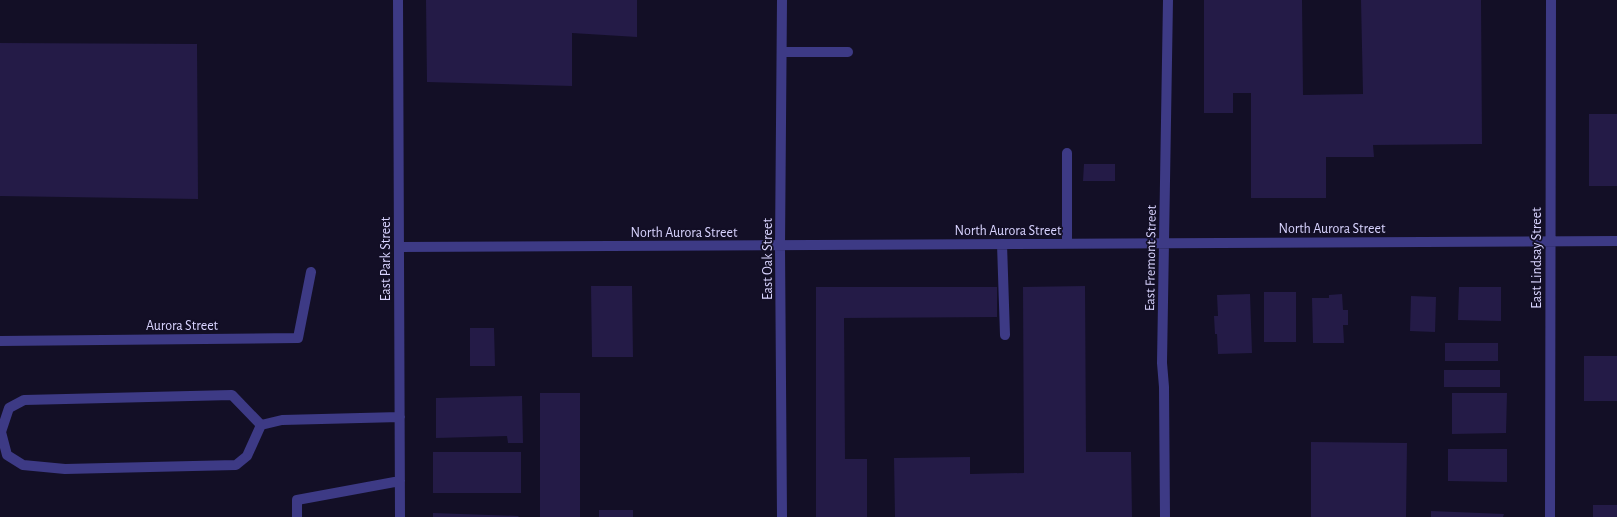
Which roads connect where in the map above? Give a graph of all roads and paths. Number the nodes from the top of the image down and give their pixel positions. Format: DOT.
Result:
graph roads {
  1 [pos="398,0"];
  2 [pos="782,0"];
  3 [pos="1168,0"];
  4 [pos="1551,0"];
  5 [pos="782,52"];
  6 [pos="848,52"];
  7 [pos="1067,153"];
  8 [pos="1550,241"];
  9 [pos="1617,241"];
  10 [pos="1067,243"];
  11 [pos="1164,243"];
  12 [pos="1002,244"];
  13 [pos="780,246"];
  14 [pos="399,247"];
  15 [pos="311,272"];
  16 [pos="1005,335"];
  17 [pos="0,341"];
  18 [pos="400,417"];
  19 [pos="261,425"];
  20 [pos="400,481"];
  21 [pos="297,517"];
  22 [pos="400,517"];
  23 [pos="782,517"];
  24 [pos="1165,517"];
  25 [pos="1550,517"];
  1 -- 14 [label="street, East Park Street"];
  2 -- 5 [label="street, East Oak Street"];
  3 -- 11 [label="street, East Fremont Street"];
  4 -- 8 [label="street, East Lindsay Street"];
  5 -- 6 [label="street"];
  5 -- 13 [label="street, East Oak Street"];
  7 -- 10 [label="street"];
  8 -- 9 [label="street, North Aurora Street"];
  8 -- 11 [label="street, North Aurora Street"];
  8 -- 25 [label="street, East Lindsay Street"];
  10 -- 11 [label="street, North Aurora Street"];
  10 -- 12 [label="street, North Aurora Street"];
  11 -- 24 [label="street, East Fremont Street"];
  12 -- 13 [label="street, North Aurora Street"];
  12 -- 16 [label="street"];
  13 -- 14 [label="street, North Aurora Street"];
  13 -- 23 [label="street, East Oak Street"];
  14 -- 18 [label="street, East Park Street"];
  15 -- 17 [label="street, Aurora Street"];
  18 -- 19 [label="street"];
  18 -- 20 [label="street, East Park Street"];
  19 -- 19 [label="street"];
  20 -- 21 [label="street"];
  20 -- 22 [label="street, East Park Street"];
}
